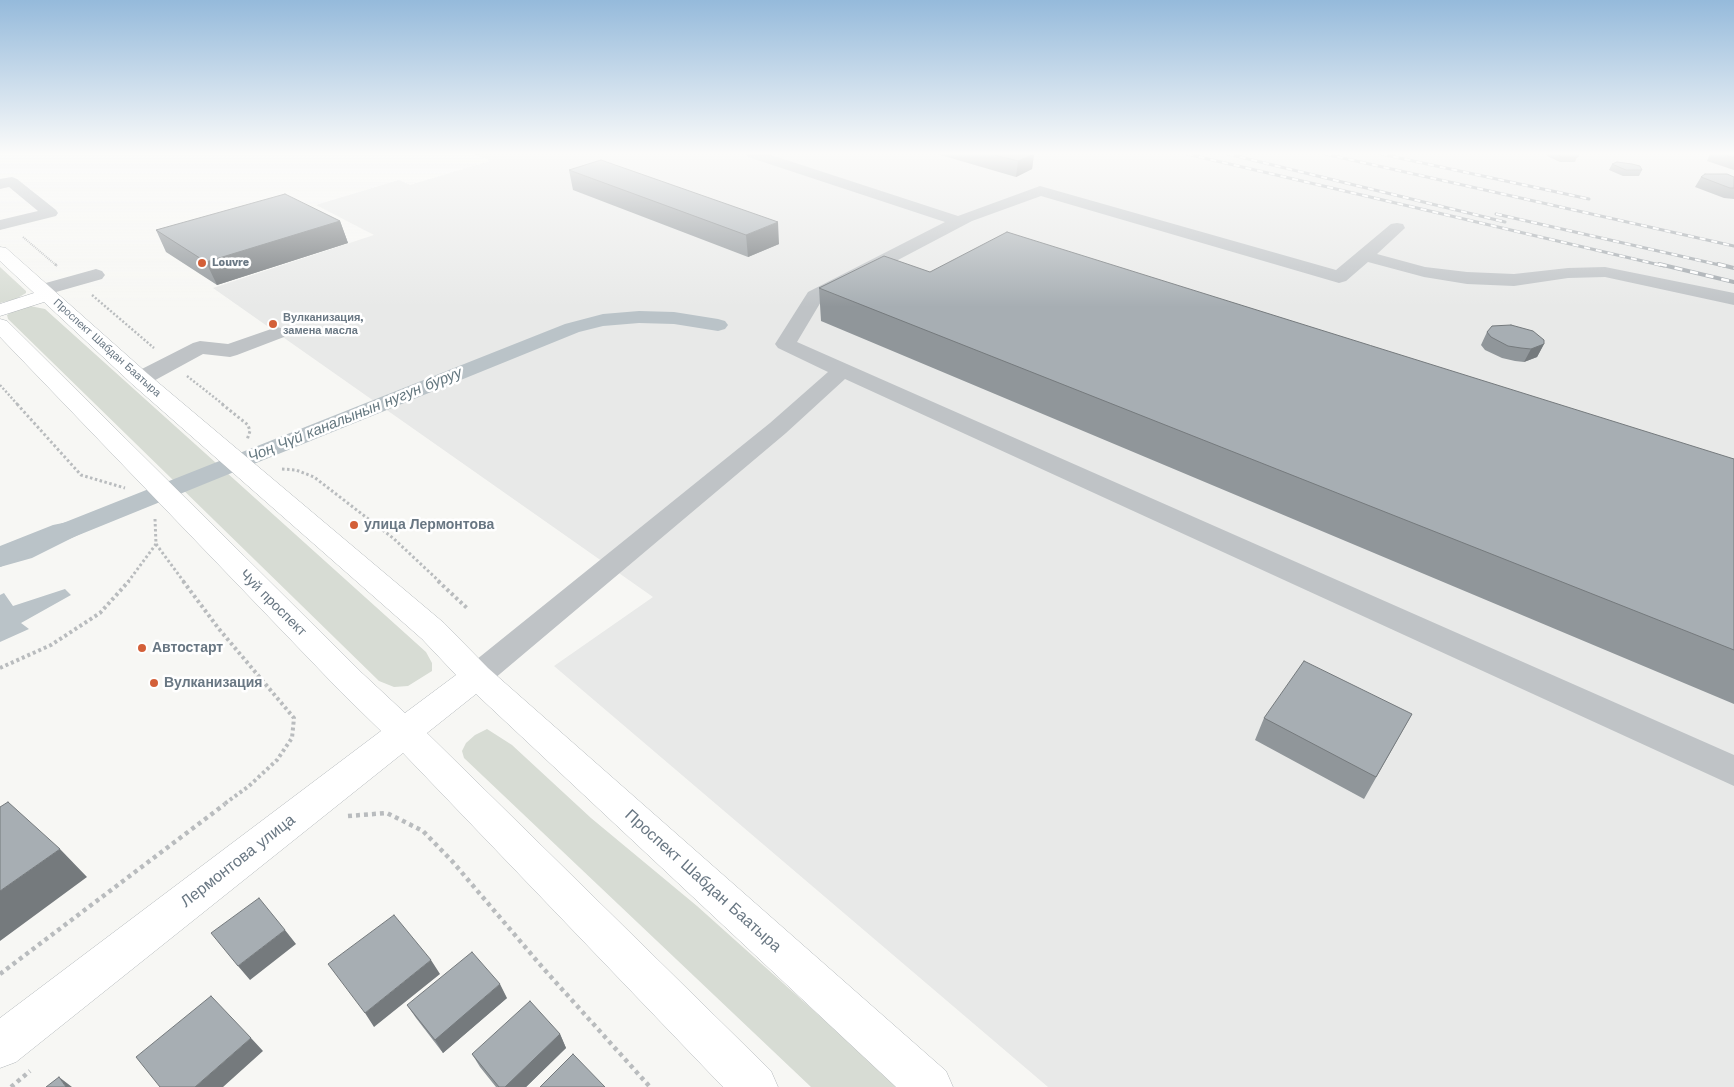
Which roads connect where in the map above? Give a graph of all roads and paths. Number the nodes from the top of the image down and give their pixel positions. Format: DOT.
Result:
graph roads {
  1 [pos="40,205"];
  2 [pos="907,205"];
  3 [pos="1005,205"];
  4 [pos="1088,205"];
  5 [pos="960,222"];
  6 [pos="4,225"];
  7 [pos="1397,228"];
  8 [pos="0,252"];
  9 [pos="1366,256"];
  10 [pos="96,275"];
  11 [pos="75,281"];
  12 [pos="45,293"];
  13 [pos="1734,299"];
  14 [pos="0,310"];
  15 [pos="0,325"];
  16 [pos="240,330"];
  17 [pos="277,333"];
  18 [pos="200,347"];
  19 [pos="171,363"];
  20 [pos="844,369"];
  21 [pos="140,379"];
  22 [pos="0,385"];
  23 [pos="246,441"];
  24 [pos="267,475"];
  25 [pos="136,480"];
  26 [pos="156,520"];
  27 [pos="156,544"];
  28 [pos="468,609"];
  29 [pos="0,668"];
  30 [pos="477,676"];
  31 [pos="404,732"];
  32 [pos="1734,771"];
  33 [pos="339,821"];
  34 [pos="0,974"];
  35 [pos="0,1046"];
  36 [pos="34,1068"];
  37 [pos="11,1087"];
  38 [pos="650,1087"];
  39 [pos="755,1087"];
  40 [pos="930,1087"];
  1 -- 6 [label="lane"];
  2 -- 5 [label="lane"];
  3 -- 5 [label="lane"];
  4 -- 9 [label="lane"];
  5 -- 20 [label="lane"];
  6 -- 11 [label="path"];
  7 -- 9 [label="lane"];
  8 -- 12 [label="main road, Проспект Шабдан Баатыра"];
  9 -- 13 [label="lane"];
  10 -- 11 [label="lane"];
  11 -- 12 [label="lane"];
  11 -- 19 [label="path"];
  12 -- 14 [label="main road"];
  12 -- 21 [label="main road, Проспект Шабдан Баатыра"];
  15 -- 25 [label="main road"];
  16 -- 18 [label="lane"];
  17 -- 18 [label="lane"];
  18 -- 19 [label="lane"];
  19 -- 21 [label="lane"];
  19 -- 23 [label="path"];
  20 -- 30 [label="lane"];
  20 -- 32 [label="lane"];
  21 -- 24 [label="main road, Проспект Шабдан Баатыра"];
  22 -- 25 [label="path"];
  24 -- 28 [label="path"];
  24 -- 30 [label="main road"];
  25 -- 31 [label="main road, Чуй проспект"];
  26 -- 27 [label="path"];
  27 -- 29 [label="path"];
  27 -- 34 [label="path"];
  30 -- 31 [label="main road, Лермонтова улица"];
  30 -- 40 [label="main road, Проспект Шабдан Баатыра"];
  31 -- 35 [label="main road, Лермонтова улица"];
  31 -- 39 [label="main road"];
  33 -- 38 [label="path"];
  36 -- 37 [label="path"];
}
